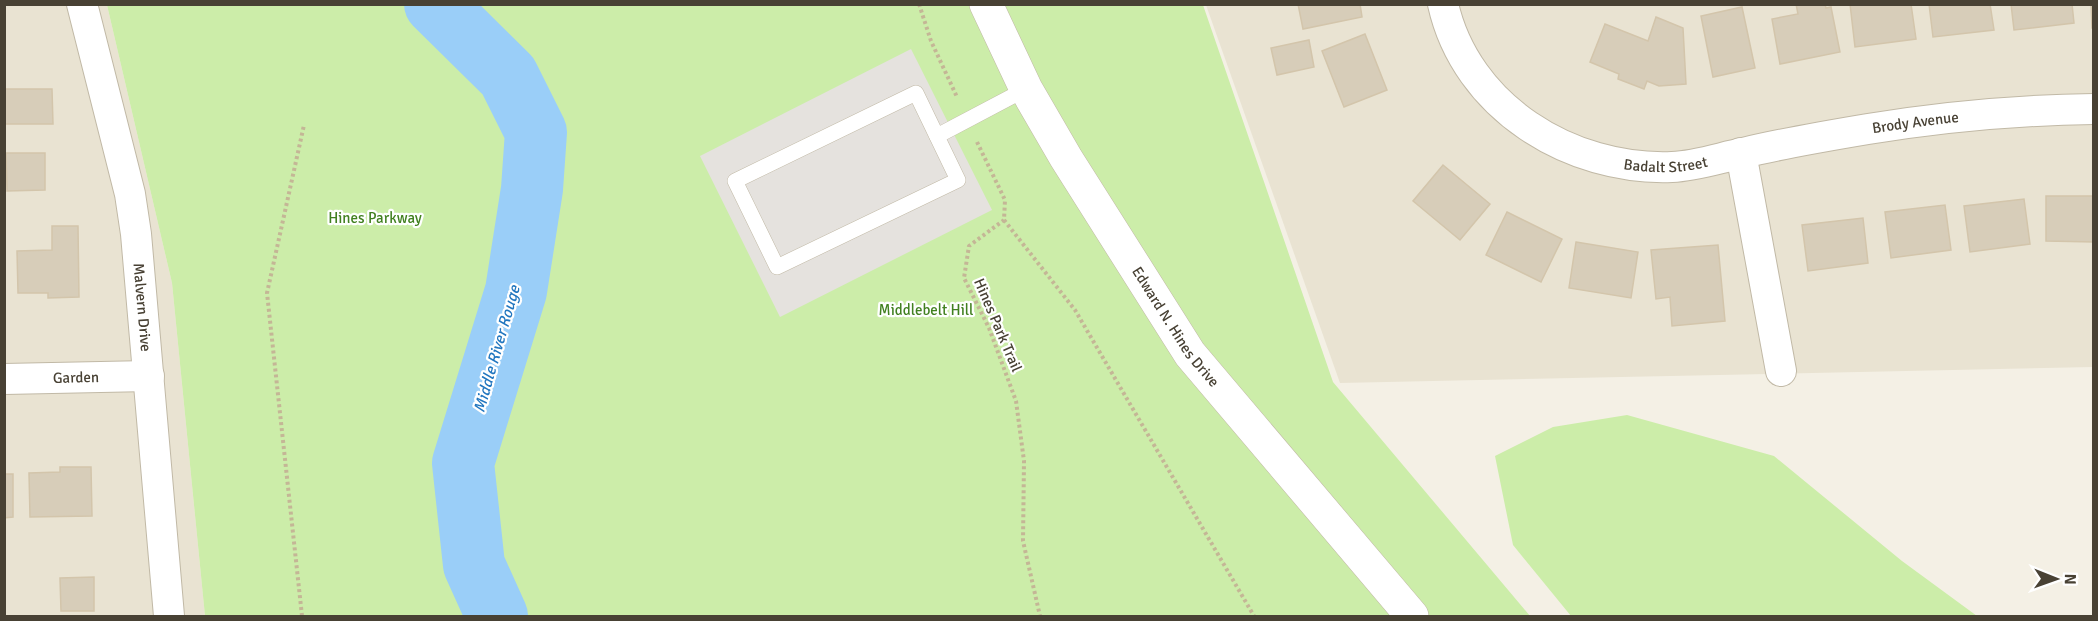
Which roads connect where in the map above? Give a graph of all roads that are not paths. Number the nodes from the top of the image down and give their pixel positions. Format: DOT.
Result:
graph roads {
  1 [pos="82,4"];
  2 [pos="986,4"];
  3 [pos="1443,4"];
  4 [pos="1026,89"];
  5 [pos="2094,109"];
  6 [pos="936,136"];
  7 [pos="1741,153"];
  8 [pos="1781,371"];
  9 [pos="148,376"];
  10 [pos="4,379"];
  11 [pos="169,616"];
  12 [pos="1412,616"];
  1 -- 9 [label="street, Malvern Drive"];
  2 -- 4 [label="street, Edward N. Hines Drive"];
  3 -- 7 [label="street, Badalt Street"];
  4 -- 6 [label="lane"];
  4 -- 12 [label="street, Edward N. Hines Drive"];
  5 -- 7 [label="street, Brody Avenue"];
  6 -- 6 [label="lane"];
  7 -- 8 [label="street"];
  9 -- 10 [label="street, Garden"];
  9 -- 11 [label="street, Malvern Drive"];
}
